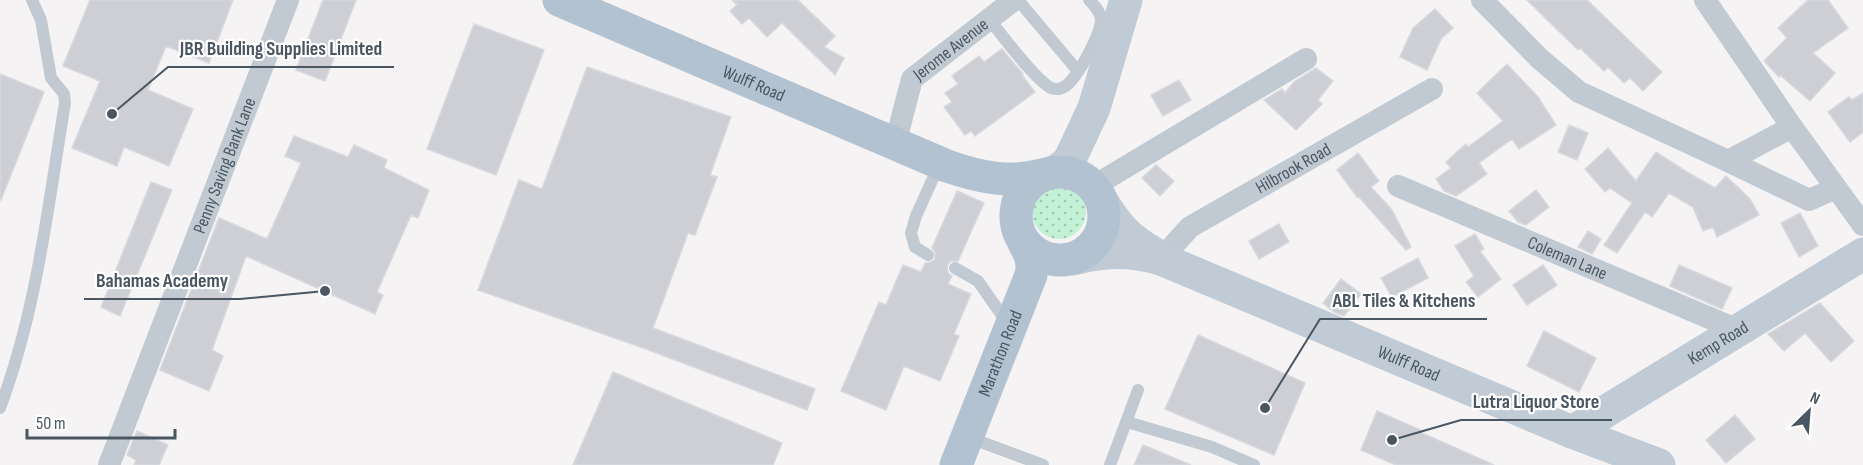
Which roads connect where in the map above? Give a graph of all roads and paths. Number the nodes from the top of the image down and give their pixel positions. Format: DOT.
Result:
graph roads {
  1 [pos="32,0"];
  2 [pos="288,0"];
  3 [pos="1014,0"];
  4 [pos="1018,0"];
  5 [pos="1089,0"];
  6 [pos="1126,0"];
  7 [pos="1482,0"];
  8 [pos="1705,0"];
  9 [pos="580,4"];
  10 [pos="989,19"];
  11 [pos="1306,59"];
  12 [pos="1077,70"];
  13 [pos="1432,89"];
  14 [pos="1792,127"];
  15 [pos="895,144"];
  16 [pos="1728,160"];
  17 [pos="944,164"];
  18 [pos="1076,183"];
  19 [pos="1398,186"];
  20 [pos="1836,188"];
  21 [pos="1863,225"];
  22 [pos="1023,240"];
  23 [pos="1863,254"];
  24 [pos="928,255"];
  25 [pos="1070,259"];
  26 [pos="1161,259"];
  27 [pos="955,268"];
  28 [pos="1010,327"];
  29 [pos="1738,330"];
  30 [pos="1138,390"];
  31 [pos="0,408"];
  32 [pos="1127,422"];
  33 [pos="1572,432"];
  34 [pos="977,453"];
  35 [pos="109,465"];
  36 [pos="956,465"];
  37 [pos="1043,465"];
  38 [pos="1110,465"];
  39 [pos="1254,465"];
  40 [pos="1657,465"];
  1 -- 31 [label="lane"];
  2 -- 35 [label="street, Penny Saving Bank Lane"];
  3 -- 10 [label="street, Jerome Avenue"];
  4 -- 12 [label="lane"];
  5 -- 12 [label="lane"];
  6 -- 18 [label="main road"];
  7 -- 16 [label="street"];
  8 -- 14 [label="street"];
  9 -- 15 [label="main road, Wulff Road"];
  10 -- 12 [label="lane"];
  10 -- 15 [label="street, Jerome Avenue"];
  11 -- 18 [label="street"];
  13 -- 26 [label="street, Hilbrook Road"];
  14 -- 16 [label="street"];
  14 -- 20 [label="street"];
  15 -- 17 [label="main road, Wulff Road"];
  16 -- 20 [label="street"];
  17 -- 18 [label="main road, Wulff Road"];
  17 -- 22 [label="main road, Wulff Road"];
  17 -- 24 [label="lane"];
  18 -- 22 [label="main road"];
  18 -- 25 [label="main road"];
  18 -- 26 [label="main road, Wulff Road"];
  19 -- 29 [label="street, Coleman Lane"];
  20 -- 21 [label="street"];
  22 -- 25 [label="main road"];
  22 -- 28 [label="main road, Marathon Road"];
  23 -- 29 [label="main road, Kemp Road"];
  25 -- 26 [label="main road, Wulff Road"];
  25 -- 34 [label="main road, Marathon Road"];
  26 -- 33 [label="main road, Wulff Road"];
  27 -- 28 [label="lane"];
  28 -- 36 [label="main road, Marathon Road"];
  29 -- 33 [label="main road, Kemp Road"];
  30 -- 32 [label="lane"];
  32 -- 38 [label="lane"];
  32 -- 39 [label="lane"];
  33 -- 40 [label="main road, Wulff Road"];
  34 -- 37 [label="lane"];
}
